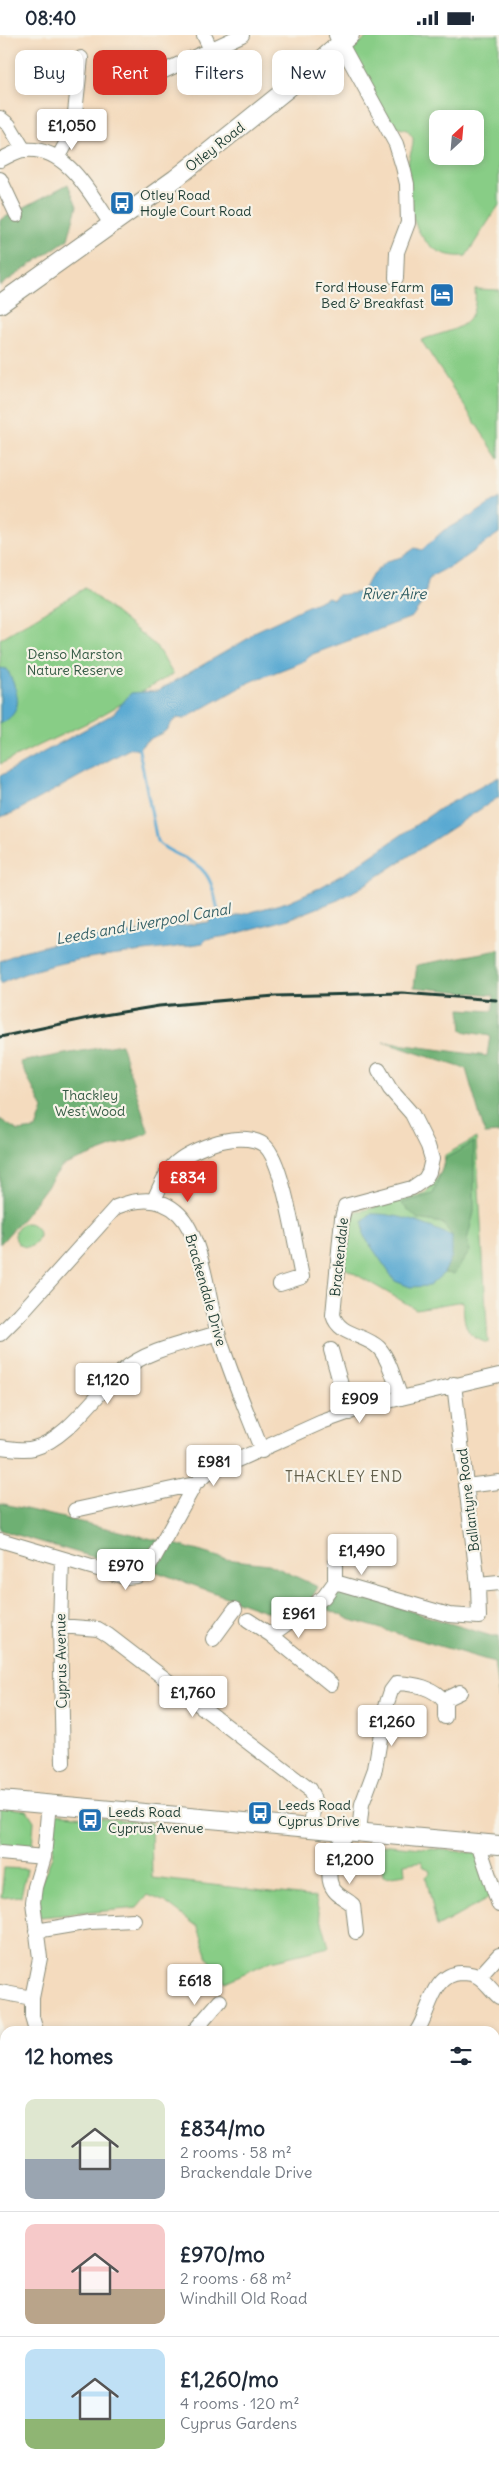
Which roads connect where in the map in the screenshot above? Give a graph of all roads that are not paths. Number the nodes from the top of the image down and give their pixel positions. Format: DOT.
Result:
graph roads {
  1 [pos="204,35"];
  2 [pos="242,35"];
  3 [pos="342,38"];
  4 [pos="211,50"];
  5 [pos="77,95"];
  6 [pos="0,118"];
  7 [pos="24,150"];
  8 [pos="58,158"];
  9 [pos="0,160"];
  10 [pos="0,179"];
  11 [pos="17,215"];
  12 [pos="111,224"];
  13 [pos="396,279"];
  14 [pos="0,304"];
  15 [pos="379,1070"];
  16 [pos="154,1200"];
  17 [pos="280,1283"];
  18 [pos="0,1333"];
  19 [pos="218,1333"];
  20 [pos="331,1350"];
  21 [pos="499,1375"];
  22 [pos="454,1384"];
  23 [pos="401,1398"];
  24 [pos="349,1413"];
  25 [pos="0,1447"];
  26 [pos="262,1451"];
  27 [pos="499,1482"];
  28 [pos="195,1484"];
  29 [pos="466,1487"];
  30 [pos="75,1510"];
  31 [pos="0,1540"];
  32 [pos="62,1559"];
  33 [pos="335,1565"];
  34 [pos="335,1582"];
  35 [pos="499,1583"];
  36 [pos="478,1585"];
  37 [pos="235,1609"];
  38 [pos="248,1620"];
  39 [pos="60,1626"];
  40 [pos="271,1635"];
  41 [pos="212,1639"];
  42 [pos="332,1684"];
  43 [pos="460,1692"];
  44 [pos="443,1700"];
  45 [pos="445,1717"];
  46 [pos="63,1763"];
  47 [pos="0,1800"];
  48 [pos="50,1803"];
  49 [pos="311,1828"];
  50 [pos="352,1832"];
  51 [pos="478,1843"];
  52 [pos="499,1845"];
  53 [pos="0,1853"];
  54 [pos="44,1857"];
  55 [pos="499,1905"];
  56 [pos="134,1920"];
  57 [pos="36,1931"];
  58 [pos="356,1932"];
  59 [pos="499,1955"];
  60 [pos="480,1977"];
  61 [pos="0,1992"];
  62 [pos="499,1997"];
  63 [pos="32,1999"];
  64 [pos="220,2001"];
  65 [pos="35,2026"];
  66 [pos="198,2026"];
  67 [pos="420,2026"];
  1 -- 4 [label="street"];
  2 -- 4 [label="street"];
  3 -- 12 [label="main road, Otley Road"];
  3 -- 13 [label="street"];
  5 -- 8 [label="street"];
  6 -- 7 [label="street"];
  7 -- 8 [label="street"];
  7 -- 9 [label="street"];
  8 -- 12 [label="street"];
  10 -- 11 [label="street"];
  12 -- 14 [label="main road, Otley Road"];
  15 -- 23 [label="street, Brackendale"];
  16 -- 17 [label="street"];
  16 -- 18 [label="street"];
  16 -- 19 [label="street, Brackendale Drive"];
  19 -- 25 [label="street"];
  19 -- 26 [label="street, Brackendale Drive"];
  20 -- 24 [label="street"];
  21 -- 22 [label="street"];
  22 -- 23 [label="street"];
  22 -- 29 [label="street, Ballantyne Road"];
  23 -- 24 [label="street"];
  24 -- 26 [label="street"];
  26 -- 28 [label="street"];
  27 -- 29 [label="street"];
  28 -- 30 [label="street"];
  28 -- 32 [label="street"];
  29 -- 36 [label="street, Ballantyne Road"];
  31 -- 32 [label="street"];
  32 -- 39 [label="street, Cyprus Avenue"];
  33 -- 34 [label="street"];
  34 -- 36 [label="street, Ballantyne Road"];
  34 -- 40 [label="street"];
  35 -- 36 [label="street"];
  37 -- 41 [label="street"];
  38 -- 40 [label="street"];
  39 -- 46 [label="street, Cyprus Avenue"];
  39 -- 49 [label="street"];
  40 -- 42 [label="street"];
  43 -- 44 [label="street"];
  44 -- 45 [label="street"];
  44 -- 50 [label="street"];
  47 -- 48 [label="main road"];
  48 -- 49 [label="main road"];
  48 -- 54 [label="street"];
  49 -- 50 [label="main road"];
  50 -- 51 [label="main road"];
  50 -- 58 [label="street"];
  51 -- 52 [label="main road"];
  51 -- 55 [label="street"];
  53 -- 54 [label="street"];
  54 -- 57 [label="street"];
  56 -- 57 [label="street"];
  57 -- 63 [label="street"];
  59 -- 60 [label="street"];
  60 -- 62 [label="street"];
  60 -- 67 [label="street"];
  61 -- 63 [label="street"];
  63 -- 65 [label="street"];
  64 -- 66 [label="street"];
}
